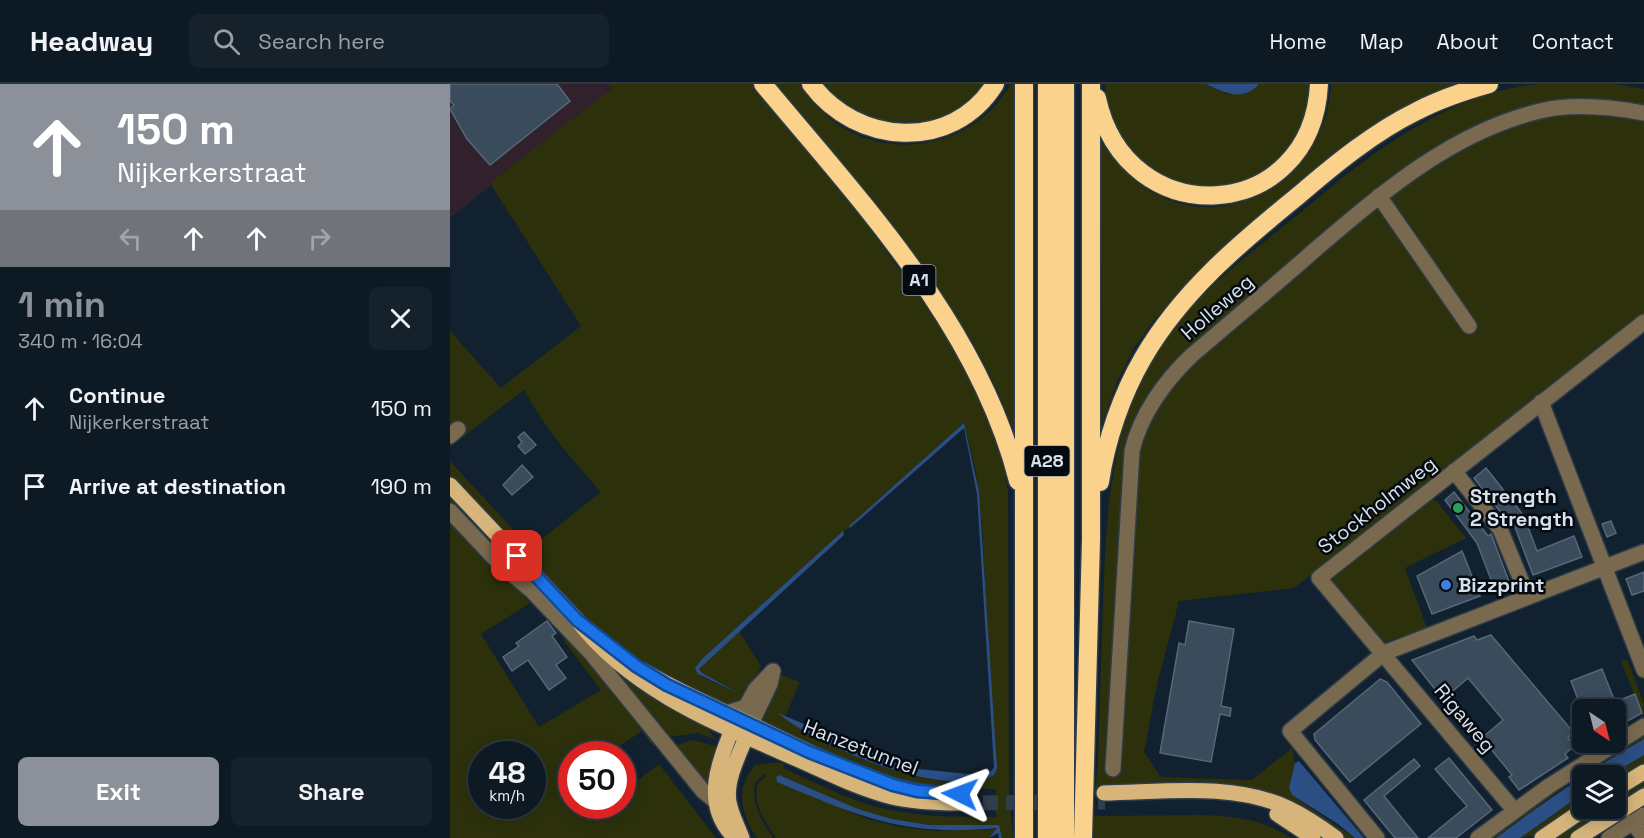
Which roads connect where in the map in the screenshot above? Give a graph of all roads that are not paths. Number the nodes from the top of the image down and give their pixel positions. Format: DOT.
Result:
graph roads {
  1 [pos="763,84"];
  2 [pos="811,84"];
  3 [pos="995,84"];
  4 [pos="1024,84"];
  5 [pos="1047,84"];
  6 [pos="1065,84"];
  7 [pos="1093,84"];
  8 [pos="1319,84"];
  9 [pos="1489,84"];
  10 [pos="1644,113"];
  11 [pos="1379,196"];
  12 [pos="1644,322"];
  13 [pos="1469,326"];
  14 [pos="1541,402"];
  15 [pos="1454,471"];
  16 [pos="450,485"];
  17 [pos="1025,506"];
  18 [pos="450,511"];
  19 [pos="1092,540"];
  20 [pos="1644,552"];
  21 [pos="1603,568"];
  22 [pos="1528,597"];
  23 [pos="1384,653"];
  24 [pos="1644,670"];
  25 [pos="739,725"];
  26 [pos="1644,726"];
  27 [pos="1113,769"];
  28 [pos="1644,772"];
  29 [pos="1626,783"];
  30 [pos="1644,796"];
  31 [pos="960,798"];
  32 [pos="722,802"];
  33 [pos="1515,810"];
  34 [pos="1572,818"];
  35 [pos="1638,819"];
  36 [pos="1644,837"];
  37 [pos="735,838"];
  38 [pos="742,838"];
  39 [pos="1024,838"];
  40 [pos="1047,838"];
  41 [pos="1065,838"];
  42 [pos="1083,838"];
  43 [pos="1313,838"];
  44 [pos="1336,838"];
  45 [pos="1377,838"];
  46 [pos="1478,838"];
  47 [pos="1542,838"];
  48 [pos="1578,838"];
  49 [pos="1609,838"];
  1 -- 17 [label="highway, A1"];
  2 -- 3 [label="highway"];
  4 -- 17 [label="highway, A28"];
  5 -- 40 [label="highway, A28"];
  6 -- 41 [label="highway, A28"];
  7 -- 8 [label="highway"];
  7 -- 19 [label="highway, A28"];
  9 -- 19 [label="highway, A28"];
  10 -- 11 [label="street, Holleweg"];
  11 -- 13 [label="street"];
  11 -- 27 [label="street, Holleweg"];
  12 -- 14 [label="street, Stockholmweg"];
  14 -- 15 [label="street, Stockholmweg"];
  14 -- 21 [label="street"];
  15 -- 22 [label="street, Stockholmweg"];
  15 -- 23 [label="street, Stockholmweg"];
  16 -- 25 [label="main road, Hanzetunnel"];
  17 -- 39 [label="highway, A28"];
  18 -- 32 [label="street"];
  19 -- 42 [label="highway, A28"];
  20 -- 21 [label="street"];
  21 -- 22 [label="street"];
  21 -- 24 [label="street"];
  22 -- 23 [label="street"];
  23 -- 33 [label="street, Rigaweg"];
  23 -- 45 [label="street"];
  25 -- 31 [label="main road, Hanzetunnel"];
  25 -- 32 [label="main road"];
  26 -- 33 [label="street"];
  28 -- 29 [label="main road"];
  30 -- 48 [label="main road"];
  32 -- 37 [label="main road"];
  32 -- 38 [label="main road"];
  33 -- 46 [label="street"];
  34 -- 47 [label="main road"];
  35 -- 36 [label="street"];
  35 -- 49 [label="street"];
  43 -- 44 [label="main road"];
}
